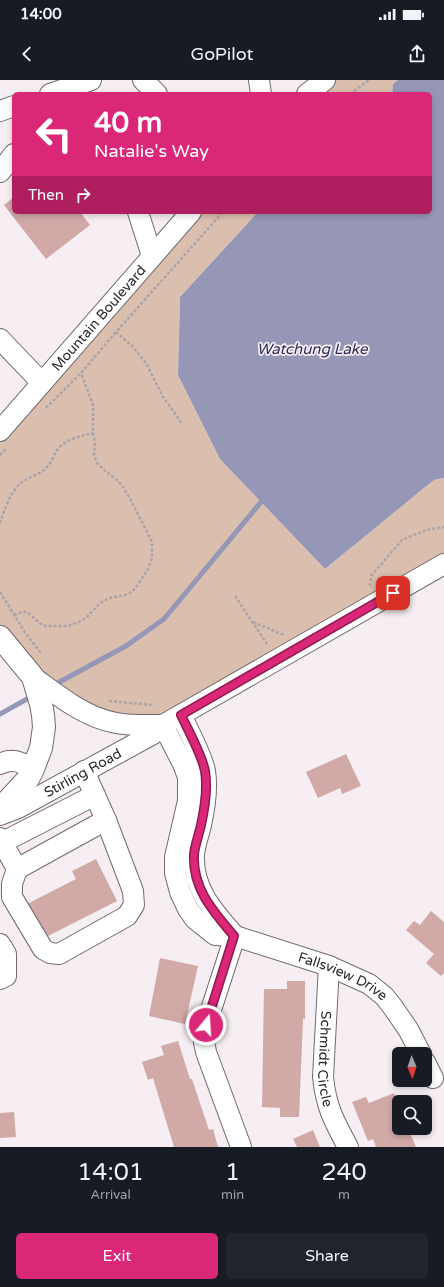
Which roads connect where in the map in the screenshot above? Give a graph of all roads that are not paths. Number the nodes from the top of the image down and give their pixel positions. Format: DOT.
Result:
graph roads {
  1 [pos="91,80"];
  2 [pos="95,80"];
  3 [pos="143,80"];
  4 [pos="259,80"];
  5 [pos="325,80"];
  6 [pos="56,92"];
  7 [pos="99,92"];
  8 [pos="155,92"];
  9 [pos="261,92"];
  10 [pos="310,92"];
  11 [pos="12,107"];
  12 [pos="0,111"];
  13 [pos="12,157"];
  14 [pos="0,172"];
  15 [pos="139,214"];
  16 [pos="189,214"];
  17 [pos="152,256"];
  18 [pos="0,340"];
  19 [pos="42,384"];
  20 [pos="3,433"];
  21 [pos="444,564"];
  22 [pos="0,637"];
  23 [pos="51,701"];
  24 [pos="181,715"];
  25 [pos="108,722"];
  26 [pos="163,725"];
  27 [pos="114,755"];
  28 [pos="0,764"];
  29 [pos="34,769"];
  30 [pos="84,771"];
  31 [pos="95,795"];
  32 [pos="0,809"];
  33 [pos="0,815"];
  34 [pos="106,820"];
  35 [pos="1,840"];
  36 [pos="17,868"];
  37 [pos="234,936"];
  38 [pos="0,944"];
  39 [pos="329,966"];
  40 [pos="0,979"];
  41 [pos="417,1047"];
  42 [pos="241,1147"];
  43 [pos="348,1147"];
  1 -- 6 [label="street"];
  2 -- 7 [label="street"];
  3 -- 8 [label="street"];
  4 -- 9 [label="street"];
  5 -- 10 [label="street"];
  11 -- 12 [label="street"];
  13 -- 14 [label="street"];
  15 -- 17 [label="street"];
  16 -- 17 [label="street, Mountain Boulevard"];
  17 -- 19 [label="street, Mountain Boulevard"];
  18 -- 19 [label="street"];
  19 -- 20 [label="street, Mountain Boulevard"];
  21 -- 24 [label="street, Stirling Road"];
  22 -- 23 [label="main road"];
  23 -- 25 [label="street, Stirling Road"];
  23 -- 29 [label="main road"];
  24 -- 26 [label="street, Stirling Road"];
  24 -- 37 [label="street"];
  25 -- 26 [label="street, Stirling Road"];
  25 -- 27 [label="street"];
  26 -- 27 [label="street, Stirling Road"];
  26 -- 37 [label="street, Fallsview Drive"];
  27 -- 30 [label="street, Stirling Road"];
  28 -- 29 [label="street"];
  29 -- 32 [label="main road"];
  30 -- 31 [label="street"];
  30 -- 33 [label="street, Stirling Road"];
  31 -- 34 [label="street"];
  31 -- 35 [label="street"];
  34 -- 36 [label="street"];
  34 -- 36 [label="street"];
  35 -- 36 [label="street"];
  37 -- 39 [label="street, Fallsview Drive"];
  37 -- 42 [label="street"];
  38 -- 40 [label="street"];
  39 -- 41 [label="street, Fallsview Drive"];
  39 -- 43 [label="street, Schmidt Circle"];
}
